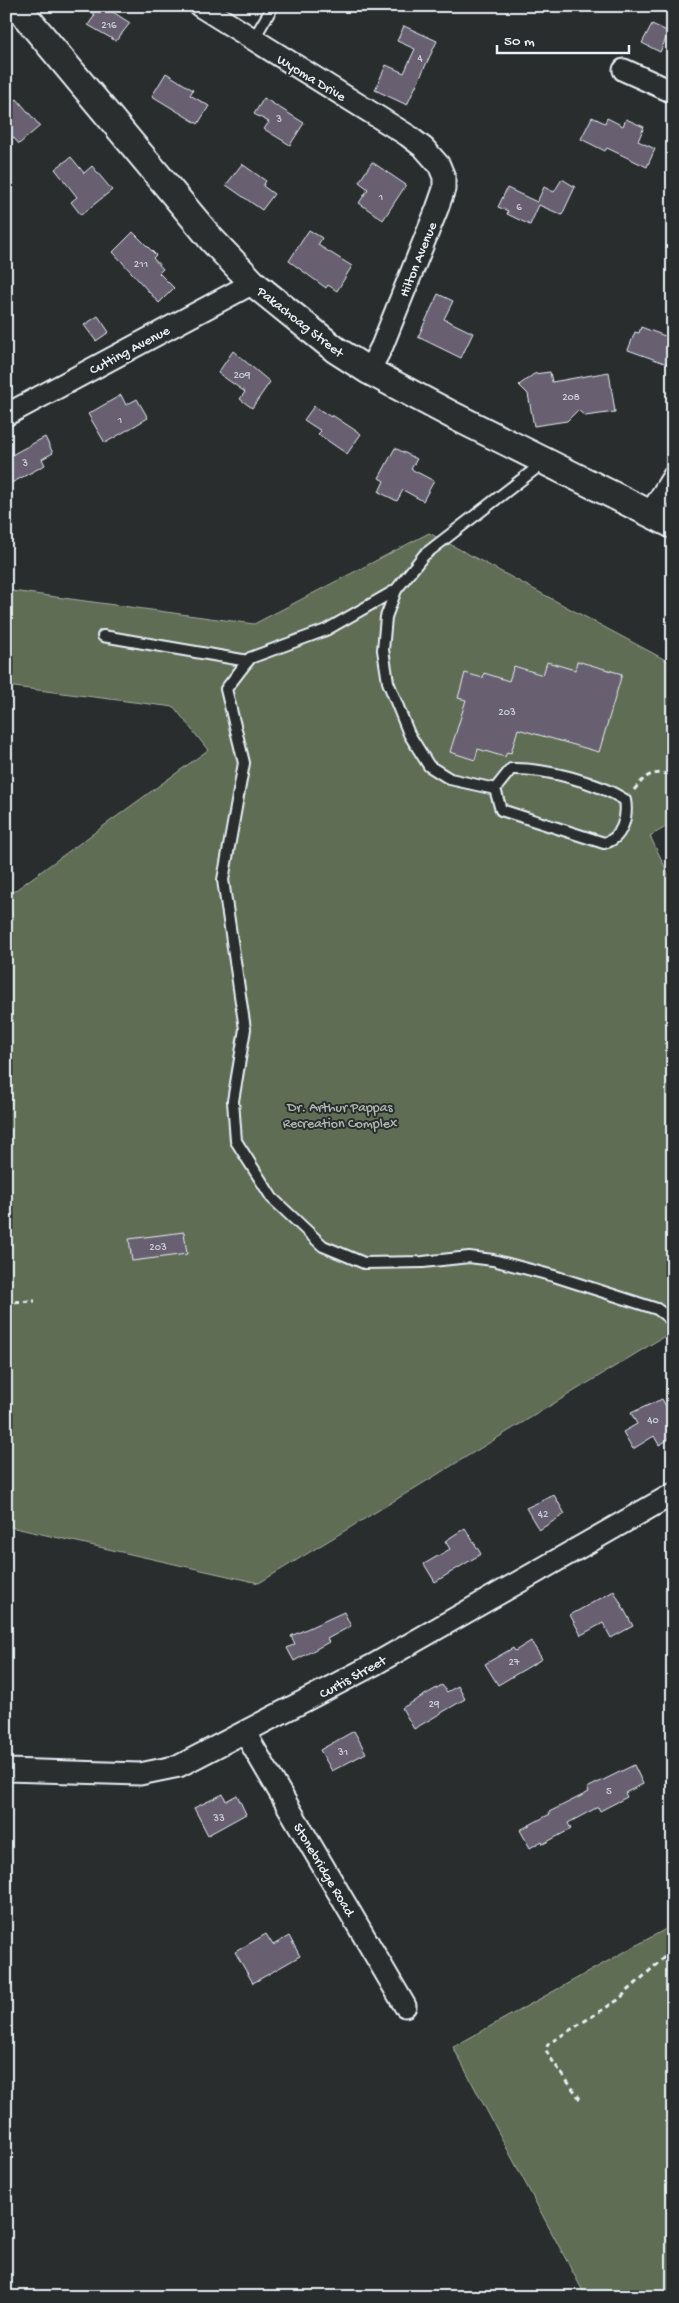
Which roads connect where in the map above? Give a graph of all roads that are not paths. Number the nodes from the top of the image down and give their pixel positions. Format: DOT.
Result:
graph roads {
  1 [pos="17,6"];
  2 [pos="200,6"];
  3 [pos="273,6"];
  4 [pos="253,40"];
  5 [pos="624,70"];
  6 [pos="673,92"];
  7 [pos="424,148"];
  8 [pos="253,284"];
  9 [pos="369,371"];
  10 [pos="6,415"];
  11 [pos="544,462"];
  12 [pos="673,477"];
  13 [pos="661,520"];
  14 [pos="396,590"];
  15 [pos="103,636"];
  16 [pos="248,661"];
  17 [pos="495,789"];
  18 [pos="673,1321"];
  19 [pos="673,1494"];
  20 [pos="245,1733"];
  21 [pos="6,1770"];
  22 [pos="406,2006"];
  1 -- 8 [label="street, Pakachoag Street"];
  2 -- 4 [label="street, Wyoma Drive"];
  3 -- 4 [label="lane"];
  4 -- 7 [label="street, Wyoma Drive"];
  5 -- 6 [label="street"];
  7 -- 9 [label="street, Hilton Avenue"];
  8 -- 9 [label="street, Pakachoag Street"];
  8 -- 10 [label="street, Cutting Avenue"];
  9 -- 11 [label="street, Pakachoag Street"];
  11 -- 13 [label="street, Pakachoag Street"];
  11 -- 14 [label="lane"];
  12 -- 13 [label="street"];
  14 -- 16 [label="lane"];
  14 -- 17 [label="lane"];
  15 -- 16 [label="lane"];
  16 -- 18 [label="lane"];
  17 -- 17 [label="lane"];
  19 -- 20 [label="street, Curtis Street"];
  20 -- 21 [label="street, Curtis Street"];
  20 -- 22 [label="street, Stonebridge Road"];
}
